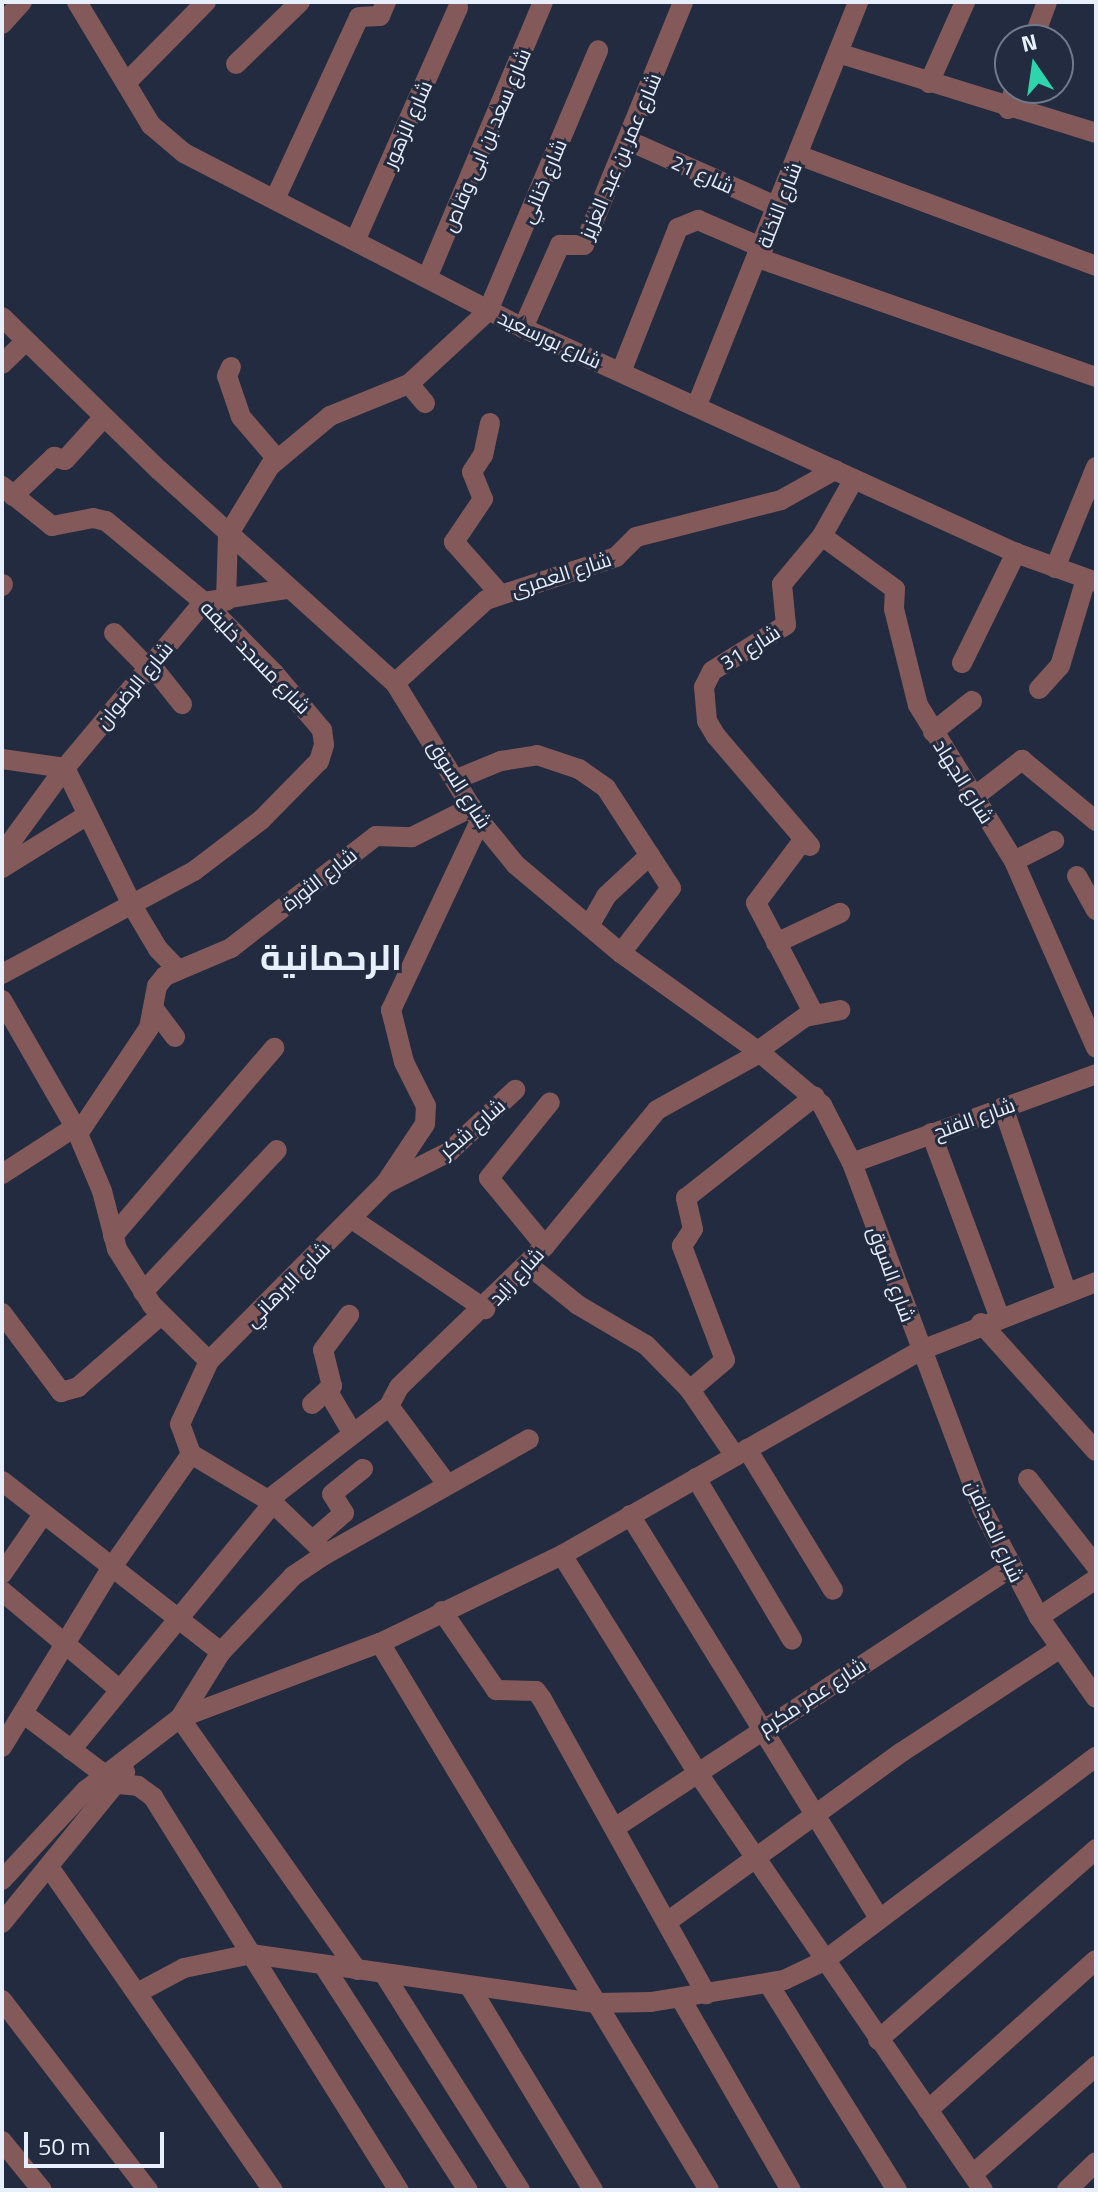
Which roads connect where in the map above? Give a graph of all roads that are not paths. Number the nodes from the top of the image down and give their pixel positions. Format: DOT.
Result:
graph roads {
  1 [pos="22,2"];
  2 [pos="77,2"];
  3 [pos="206,2"];
  4 [pos="300,2"];
  5 [pos="386,2"];
  6 [pos="543,2"];
  7 [pos="683,2"];
  8 [pos="858,2"];
  9 [pos="965,2"];
  10 [pos="1047,2"];
  11 [pos="458,8"];
  12 [pos="2,24"];
  13 [pos="1039,24"];
  14 [pos="598,50"];
  15 [pos="838,53"];
  16 [pos="236,64"];
  17 [pos="126,83"];
  18 [pos="929,83"];
  19 [pos="1010,104"];
  20 [pos="1008,109"];
  21 [pos="1096,133"];
  22 [pos="627,140"];
  23 [pos="798,155"];
  24 [pos="275,199"];
  25 [pos="778,207"];
  26 [pos="356,239"];
  27 [pos="760,253"];
  28 [pos="1096,266"];
  29 [pos="427,278"];
  30 [pos="488,311"];
  31 [pos="2,317"];
  32 [pos="523,328"];
  33 [pos="26,341"];
  34 [pos="2,364"];
  35 [pos="231,367"];
  36 [pos="621,372"];
  37 [pos="1096,377"];
  38 [pos="409,384"];
  39 [pos="425,403"];
  40 [pos="697,405"];
  41 [pos="104,417"];
  42 [pos="490,423"];
  43 [pos="277,459"];
  44 [pos="1096,467"];
  45 [pos="844,475"];
  46 [pos="8,491"];
  47 [pos="1090,499"];
  48 [pos="228,535"];
  49 [pos="822,536"];
  50 [pos="1016,553"];
  51 [pos="1055,568"];
  52 [pos="1091,581"];
  53 [pos="286,589"];
  54 [pos="500,594"];
  55 [pos="226,601"];
  56 [pos="204,602"];
  57 [pos="114,633"];
  58 [pos="962,663"];
  59 [pos="150,667"];
  60 [pos="395,683"];
  61 [pos="1039,689"];
  62 [pos="972,701"];
  63 [pos="182,704"];
  64 [pos="933,732"];
  65 [pos="2,759"];
  66 [pos="65,768"];
  67 [pos="457,779"];
  68 [pos="974,797"];
  69 [pos="476,814"];
  70 [pos="87,815"];
  71 [pos="1096,821"];
  72 [pos="1054,841"];
  73 [pos="2,854"];
  74 [pos="650,855"];
  75 [pos="1014,861"];
  76 [pos="2,868"];
  77 [pos="1077,876"];
  78 [pos="133,907"];
  79 [pos="1096,910"];
  80 [pos="840,913"];
  81 [pos="589,926"];
  82 [pos="776,943"];
  83 [pos="621,953"];
  84 [pos="178,970"];
  85 [pos="2,974"];
  86 [pos="2,1000"];
  87 [pos="154,1009"];
  88 [pos="840,1010"];
  89 [pos="814,1014"];
  90 [pos="175,1037"];
  91 [pos="274,1048"];
  92 [pos="1096,1048"];
  93 [pos="759,1052"];
  94 [pos="1096,1074"];
  95 [pos="515,1090"];
  96 [pos="815,1096"];
  97 [pos="550,1102"];
  98 [pos="1003,1107"];
  99 [pos="76,1130"];
  100 [pos="931,1133"];
  101 [pos="277,1150"];
  102 [pos="852,1163"];
  103 [pos="2,1174"];
  104 [pos="385,1184"];
  105 [pos="352,1219"];
  106 [pos="113,1236"];
  107 [pos="545,1246"];
  108 [pos="527,1264"];
  109 [pos="1096,1282"];
  110 [pos="1066,1291"];
  111 [pos="143,1292"];
  112 [pos="485,1309"];
  113 [pos="2,1313"];
  114 [pos="161,1315"];
  115 [pos="349,1315"];
  116 [pos="990,1319"];
  117 [pos="919,1351"];
  118 [pos="209,1361"];
  119 [pos="327,1390"];
  120 [pos="690,1390"];
  121 [pos="312,1404"];
  122 [pos="389,1406"];
  123 [pos="353,1434"];
  124 [pos="529,1439"];
  125 [pos="1096,1451"];
  126 [pos="741,1452"];
  127 [pos="191,1454"];
  128 [pos="363,1469"];
  129 [pos="696,1478"];
  130 [pos="1028,1479"];
  131 [pos="2,1481"];
  132 [pos="447,1484"];
  133 [pos="270,1501"];
  134 [pos="630,1515"];
  135 [pos="42,1516"];
  136 [pos="320,1547"];
  137 [pos="562,1555"];
  138 [pos="1096,1566"];
  139 [pos="112,1567"];
  140 [pos="1010,1568"];
  141 [pos="2,1574"];
  142 [pos="1096,1579"];
  143 [pos="833,1590"];
  144 [pos="2,1591"];
  145 [pos="442,1611"];
  146 [pos="179,1616"];
  147 [pos="1039,1617"];
  148 [pos="792,1640"];
  149 [pos="380,1643"];
  150 [pos="65,1647"];
  151 [pos="1059,1649"];
  152 [pos="221,1652"];
  153 [pos="120,1690"];
  154 [pos="1096,1698"];
  155 [pos="24,1714"];
  156 [pos="180,1718"];
  157 [pos="760,1729"];
  158 [pos="2,1747"];
  159 [pos="71,1750"];
  160 [pos="1096,1757"];
  161 [pos="697,1772"];
  162 [pos="111,1780"];
  163 [pos="814,1815"];
  164 [pos="616,1827"];
  165 [pos="1096,1849"];
  166 [pos="757,1861"];
  167 [pos="49,1867"];
  168 [pos="2,1880"];
  169 [pos="5,1911"];
  170 [pos="879,1918"];
  171 [pos="667,1922"];
  172 [pos="251,1954"];
  173 [pos="1096,1960"];
  174 [pos="824,1961"];
  175 [pos="324,1966"];
  176 [pos="357,1970"];
  177 [pos="384,1974"];
  178 [pos="768,1983"];
  179 [pos="470,1987"];
  180 [pos="139,1992"];
  181 [pos="706,1994"];
  182 [pos="681,1999"];
  183 [pos="2,2000"];
  184 [pos="596,2003"];
  185 [pos="878,2040"];
  186 [pos="1096,2066"];
  187 [pos="928,2110"];
  188 [pos="2,2141"];
  189 [pos="1096,2162"];
  190 [pos="978,2182"];
  191 [pos="42,2190"];
  192 [pos="148,2190"];
  193 [pos="273,2190"];
  194 [pos="399,2190"];
  195 [pos="468,2190"];
  196 [pos="520,2190"];
  197 [pos="593,2190"];
  198 [pos="709,2190"];
  199 [pos="791,2190"];
  200 [pos="897,2190"];
  201 [pos="1067,2190"];
  1 -- 12 [label="street"];
  2 -- 17 [label="street, شارع بورسعيد"];
  3 -- 17 [label="street"];
  4 -- 16 [label="street"];
  5 -- 24 [label="street"];
  6 -- 29 [label="street, شارع سعد بن ابى وقاص"];
  7 -- 22 [label="street, شارع عمر بن عبد العزيز"];
  8 -- 15 [label="street, شارع النخلة"];
  9 -- 18 [label="street"];
  10 -- 13 [label="street"];
  11 -- 26 [label="street, شارع الزهور"];
  14 -- 30 [label="street, شارع خناني"];
  15 -- 18 [label="street"];
  15 -- 23 [label="street, شارع النخلة"];
  17 -- 24 [label="street, شارع بورسعيد"];
  18 -- 20 [label="street"];
  19 -- 20 [label="street"];
  20 -- 21 [label="street"];
  22 -- 25 [label="street, شارع 21"];
  22 -- 32 [label="street, شارع عمر بن عبد العزيز"];
  23 -- 25 [label="street, شارع النخلة"];
  23 -- 28 [label="street"];
  24 -- 26 [label="street, شارع بورسعيد"];
  25 -- 27 [label="street, شارع النخلة"];
  26 -- 29 [label="street, شارع بورسعيد"];
  27 -- 36 [label="street"];
  27 -- 37 [label="street"];
  27 -- 40 [label="street, شارع النخلة"];
  29 -- 30 [label="street, شارع بورسعيد"];
  30 -- 32 [label="street, شارع بورسعيد"];
  30 -- 38 [label="street"];
  31 -- 33 [label="street, شارع السوق"];
  32 -- 36 [label="street, شارع بورسعيد"];
  33 -- 34 [label="street"];
  33 -- 41 [label="street, شارع السوق"];
  35 -- 43 [label="street"];
  36 -- 40 [label="street, شارع بورسعيد"];
  38 -- 39 [label="street"];
  38 -- 43 [label="street"];
  40 -- 45 [label="street, شارع بورسعيد"];
  41 -- 46 [label="street"];
  41 -- 48 [label="street, شارع السوق"];
  42 -- 54 [label="street"];
  43 -- 48 [label="street"];
  44 -- 47 [label="street"];
  45 -- 49 [label="street, شارع 31"];
  45 -- 50 [label="street, شارع بورسعيد"];
  45 -- 54 [label="street, شارع العمرى"];
  46 -- 56 [label="street, شارع مسجد خليفه"];
  47 -- 51 [label="street"];
  48 -- 53 [label="street, شارع السوق"];
  48 -- 55 [label="street"];
  49 -- 64 [label="street, شارع الجهاد"];
  49 -- 82 [label="street, شارع 31"];
  50 -- 51 [label="street, شارع بورسعيد"];
  50 -- 58 [label="street"];
  51 -- 52 [label="street, شارع بورسعيد"];
  52 -- 61 [label="street"];
  53 -- 55 [label="street"];
  53 -- 60 [label="street, شارع السوق"];
  54 -- 60 [label="street, شارع العمرى"];
  55 -- 56 [label="street"];
  56 -- 59 [label="street, شارع الرضوان"];
  56 -- 78 [label="street, شارع مسجد خليفه"];
  57 -- 59 [label="street"];
  59 -- 63 [label="street"];
  59 -- 66 [label="street, شارع الرضوان"];
  60 -- 67 [label="street, شارع السوق"];
  62 -- 64 [label="street"];
  64 -- 68 [label="street, شارع الجهاد"];
  65 -- 66 [label="street"];
  66 -- 70 [label="street"];
  66 -- 73 [label="street, شارع الرضوان"];
  67 -- 69 [label="street, شارع السوق"];
  67 -- 74 [label="street"];
  68 -- 71 [label="street"];
  68 -- 75 [label="street, شارع الجهاد"];
  69 -- 81 [label="street, شارع السوق"];
  69 -- 84 [label="street, شارع الثورة"];
  69 -- 104 [label="street, شارع البرهاني"];
  70 -- 76 [label="street"];
  70 -- 78 [label="street"];
  72 -- 75 [label="street"];
  74 -- 81 [label="street"];
  74 -- 83 [label="street"];
  75 -- 92 [label="street, شارع الجهاد"];
  77 -- 79 [label="street"];
  78 -- 84 [label="street"];
  78 -- 85 [label="street, شارع مسجد خليفه"];
  80 -- 82 [label="street"];
  81 -- 83 [label="street, شارع السوق"];
  82 -- 89 [label="street"];
  83 -- 93 [label="street, شارع السوق"];
  84 -- 87 [label="street, شارع الثورة"];
  86 -- 99 [label="street"];
  87 -- 90 [label="street"];
  87 -- 99 [label="street, شارع الثورة"];
  88 -- 89 [label="street"];
  89 -- 93 [label="street, شارع زايد"];
  91 -- 106 [label="street"];
  93 -- 96 [label="street, شارع السوق"];
  93 -- 107 [label="street, شارع زايد"];
  94 -- 98 [label="street, شارع الفتح"];
  95 -- 104 [label="street, شارع شكر"];
  96 -- 102 [label="street, شارع السوق"];
  96 -- 120 [label="street"];
  97 -- 107 [label="street"];
  98 -- 100 [label="street, شارع الفتح"];
  98 -- 110 [label="street"];
  99 -- 103 [label="street"];
  99 -- 106 [label="street"];
  100 -- 102 [label="street, شارع الفتح"];
  100 -- 116 [label="street"];
  101 -- 111 [label="street"];
  102 -- 117 [label="street, شارع السوق"];
  104 -- 105 [label="street, شارع البرهاني"];
  105 -- 112 [label="street"];
  105 -- 118 [label="street, شارع البرهاني"];
  106 -- 111 [label="street"];
  107 -- 108 [label="street, شارع زايد"];
  108 -- 112 [label="street, شارع زايد"];
  108 -- 120 [label="street"];
  109 -- 110 [label="street"];
  110 -- 116 [label="street"];
  111 -- 114 [label="street"];
  112 -- 122 [label="street, شارع زايد"];
  113 -- 114 [label="street"];
  114 -- 118 [label="street"];
  115 -- 119 [label="street"];
  116 -- 117 [label="street"];
  116 -- 125 [label="street"];
  117 -- 126 [label="street"];
  117 -- 140 [label="street, شارع المدافن"];
  118 -- 127 [label="street, شارع البرهاني"];
  119 -- 121 [label="street"];
  119 -- 123 [label="street"];
  120 -- 126 [label="street"];
  122 -- 123 [label="street, شارع زايد"];
  122 -- 132 [label="street"];
  123 -- 133 [label="street, شارع زايد"];
  124 -- 132 [label="street"];
  126 -- 129 [label="street"];
  126 -- 143 [label="street"];
  127 -- 133 [label="street"];
  127 -- 139 [label="street"];
  128 -- 136 [label="street"];
  129 -- 134 [label="street"];
  129 -- 148 [label="street"];
  130 -- 138 [label="street"];
  131 -- 135 [label="street"];
  132 -- 136 [label="street"];
  133 -- 136 [label="street"];
  133 -- 146 [label="street, شارع زايد"];
  134 -- 137 [label="street"];
  134 -- 157 [label="street"];
  135 -- 139 [label="street"];
  135 -- 141 [label="street"];
  136 -- 152 [label="street"];
  137 -- 145 [label="street"];
  137 -- 161 [label="street"];
  139 -- 146 [label="street"];
  139 -- 150 [label="street"];
  140 -- 147 [label="street, شارع المدافن"];
  140 -- 157 [label="street, شارع عمر مكرم"];
  142 -- 147 [label="street"];
  144 -- 150 [label="street"];
  145 -- 149 [label="street"];
  145 -- 164 [label="street"];
  146 -- 152 [label="street"];
  146 -- 153 [label="street, شارع زايد"];
  147 -- 151 [label="street, شارع المدافن"];
  149 -- 156 [label="street"];
  149 -- 184 [label="street"];
  150 -- 153 [label="street"];
  150 -- 155 [label="street"];
  151 -- 154 [label="street, شارع المدافن"];
  151 -- 163 [label="street"];
  152 -- 156 [label="street"];
  153 -- 159 [label="street, شارع زايد"];
  155 -- 158 [label="street"];
  155 -- 159 [label="street"];
  156 -- 162 [label="street"];
  156 -- 176 [label="street"];
  157 -- 161 [label="street, شارع عمر مكرم"];
  157 -- 163 [label="street"];
  159 -- 162 [label="street"];
  160 -- 170 [label="street"];
  161 -- 164 [label="street, شارع عمر مكرم"];
  161 -- 166 [label="street"];
  162 -- 167 [label="street"];
  162 -- 168 [label="street"];
  162 -- 172 [label="street"];
  163 -- 166 [label="street"];
  163 -- 170 [label="street"];
  164 -- 171 [label="street"];
  165 -- 185 [label="street"];
  166 -- 171 [label="street"];
  166 -- 174 [label="street"];
  167 -- 169 [label="street"];
  167 -- 180 [label="street"];
  170 -- 174 [label="street"];
  171 -- 181 [label="street"];
  172 -- 175 [label="street"];
  172 -- 180 [label="street"];
  172 -- 194 [label="street"];
  173 -- 187 [label="street"];
  174 -- 178 [label="street"];
  174 -- 185 [label="street"];
  175 -- 176 [label="street"];
  175 -- 195 [label="street"];
  176 -- 177 [label="street"];
  177 -- 179 [label="street"];
  177 -- 196 [label="street"];
  178 -- 181 [label="street"];
  178 -- 200 [label="street"];
  179 -- 184 [label="street"];
  179 -- 197 [label="street"];
  180 -- 193 [label="street"];
  181 -- 182 [label="street"];
  182 -- 184 [label="street"];
  182 -- 199 [label="street"];
  183 -- 192 [label="street"];
  184 -- 198 [label="street"];
  185 -- 187 [label="street"];
  186 -- 190 [label="street"];
  187 -- 190 [label="street"];
  188 -- 191 [label="street"];
  189 -- 201 [label="street"];
}
